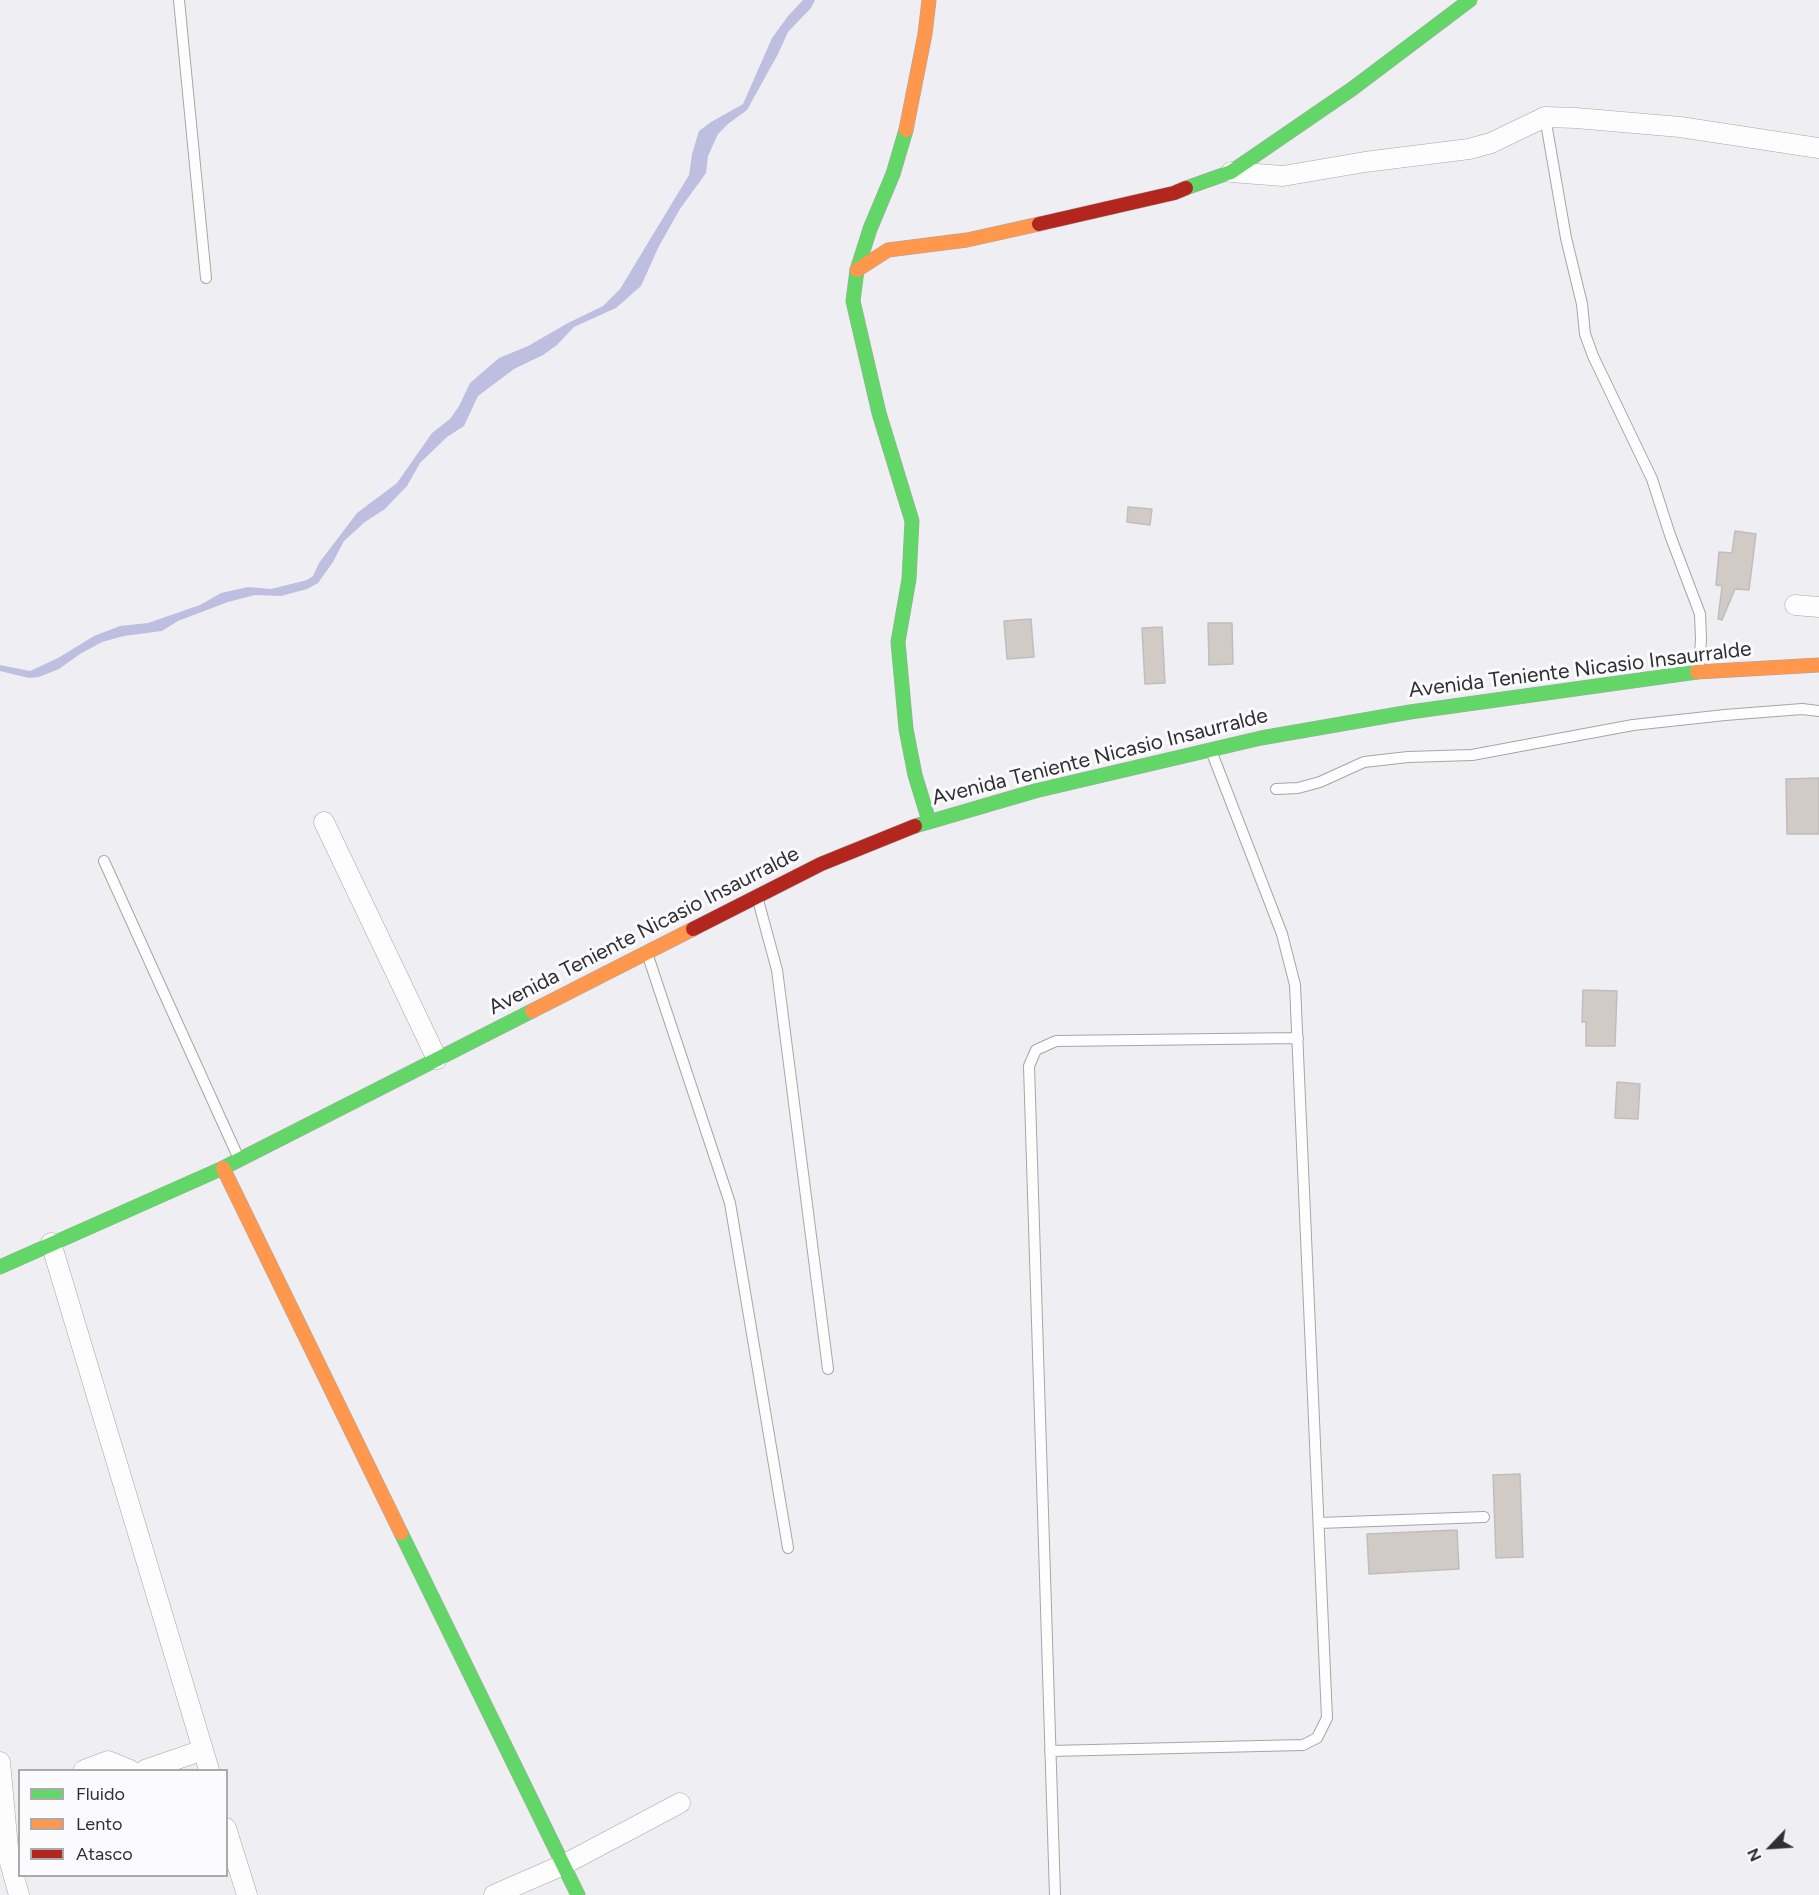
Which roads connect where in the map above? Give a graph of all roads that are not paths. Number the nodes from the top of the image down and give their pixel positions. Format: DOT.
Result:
graph roads {
  1 [pos="179,0"];
  2 [pos="929,0"];
  3 [pos="1470,0"];
  4 [pos="1545,117"];
  5 [pos="1819,148"];
  6 [pos="1231,172"];
  7 [pos="857,270"];
  8 [pos="206,278"];
  9 [pos="1796,605"];
  10 [pos="1819,607"];
  11 [pos="1819,665"];
  12 [pos="1699,672"];
  13 [pos="1819,711"];
  14 [pos="1211,750"];
  15 [pos="1276,789"];
  16 [pos="928,821"];
  17 [pos="324,822"];
  18 [pos="104,861"];
  19 [pos="757,897"];
  20 [pos="647,952"];
  21 [pos="1298,1038"];
  22 [pos="437,1059"];
  23 [pos="239,1160"];
  24 [pos="223,1168"];
  25 [pos="51,1243"];
  26 [pos="0,1267"];
  27 [pos="828,1369"];
  28 [pos="1484,1517"];
  29 [pos="1318,1523"];
  30 [pos="788,1548"];
  31 [pos="203,1750"];
  32 [pos="1050,1751"];
  33 [pos="0,1762"];
  34 [pos="87,1769"];
  35 [pos="128,1769"];
  36 [pos="148,1769"];
  37 [pos="209,1769"];
  38 [pos="12,1798"];
  39 [pos="680,1803"];
  40 [pos="228,1834"];
  41 [pos="563,1865"];
  42 [pos="19,1895"];
  43 [pos="247,1895"];
  44 [pos="494,1895"];
  45 [pos="578,1895"];
  46 [pos="1055,1895"];
  1 -- 8 [label="lane"];
  2 -- 7 [label="street"];
  3 -- 6 [label="street"];
  4 -- 5 [label="street"];
  4 -- 6 [label="street"];
  4 -- 12 [label="lane"];
  6 -- 7 [label="street"];
  7 -- 16 [label="street"];
  9 -- 10 [label="street"];
  11 -- 12 [label="street, Avenida Teniente Nicasio Insaurralde"];
  12 -- 14 [label="street, Avenida Teniente Nicasio Insaurralde"];
  13 -- 15 [label="lane"];
  14 -- 16 [label="street, Avenida Teniente Nicasio Insaurralde"];
  14 -- 21 [label="lane"];
  16 -- 19 [label="street, Avenida Teniente Nicasio Insaurralde"];
  17 -- 22 [label="street"];
  18 -- 23 [label="lane"];
  19 -- 20 [label="street, Avenida Teniente Nicasio Insaurralde"];
  19 -- 27 [label="lane"];
  20 -- 22 [label="street, Avenida Teniente Nicasio Insaurralde"];
  20 -- 30 [label="lane"];
  21 -- 29 [label="lane"];
  21 -- 32 [label="lane"];
  22 -- 23 [label="street, Avenida Teniente Nicasio Insaurralde"];
  23 -- 24 [label="street, Avenida Teniente Nicasio Insaurralde"];
  24 -- 25 [label="street, Avenida Teniente Nicasio Insaurralde"];
  24 -- 41 [label="street"];
  25 -- 26 [label="street, Avenida Teniente Nicasio Insaurralde"];
  25 -- 31 [label="street"];
  28 -- 29 [label="lane"];
  29 -- 32 [label="lane"];
  31 -- 36 [label="street"];
  31 -- 37 [label="street"];
  32 -- 46 [label="lane"];
  33 -- 38 [label="street"];
  34 -- 35 [label="street"];
  38 -- 42 [label="street"];
  39 -- 41 [label="street"];
  40 -- 43 [label="street"];
  41 -- 44 [label="street"];
  41 -- 45 [label="street"];
}
